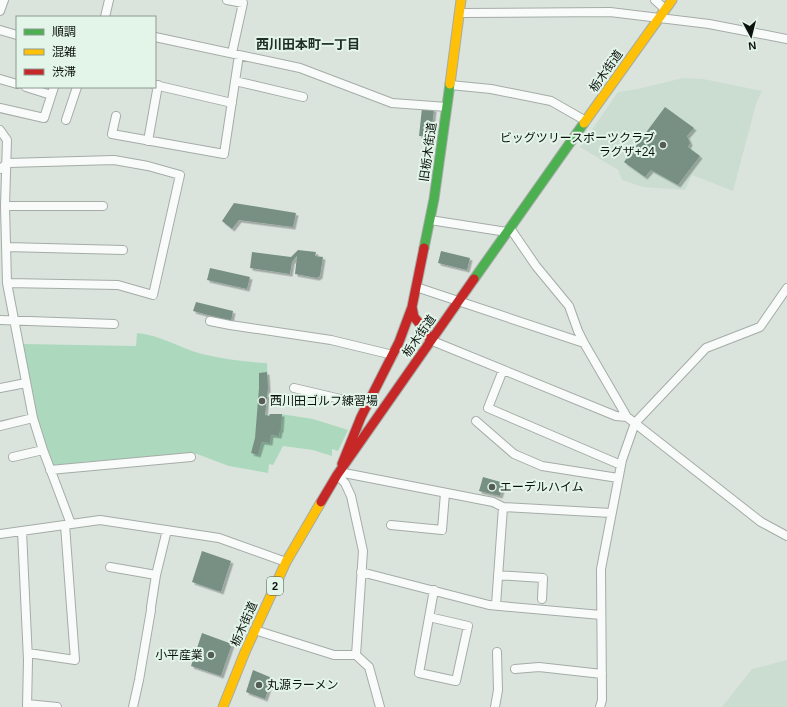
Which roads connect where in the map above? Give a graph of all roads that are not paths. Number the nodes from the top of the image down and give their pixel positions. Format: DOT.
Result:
graph roads {
  1 [pos="4,0"];
  2 [pos="109,0"];
  3 [pos="227,0"];
  4 [pos="461,0"];
  5 [pos="655,0"];
  6 [pos="672,0"];
  7 [pos="665,9"];
  8 [pos="0,11"];
  9 [pos="460,12"];
  10 [pos="105,16"];
  11 [pos="659,18"];
  12 [pos="0,30"];
  13 [pos="16,35"];
  14 [pos="156,37"];
  15 [pos="787,39"];
  16 [pos="236,54"];
  17 [pos="0,79"];
  18 [pos="235,81"];
  19 [pos="16,84"];
  20 [pos="157,85"];
  21 [pos="450,85"];
  22 [pos="32,88"];
  23 [pos="77,88"];
  24 [pos="52,91"];
  25 [pos="303,97"];
  26 [pos="232,103"];
  27 [pos="447,107"];
  28 [pos="0,108"];
  29 [pos="116,116"];
  30 [pos="66,120"];
  31 [pos="586,121"];
  32 [pos="0,130"];
  33 [pos="148,141"];
  34 [pos="8,163"];
  35 [pos="0,169"];
  36 [pos="5,206"];
  37 [pos="103,206"];
  38 [pos="430,220"];
  39 [pos="508,230"];
  40 [pos="6,247"];
  41 [pos="123,250"];
  42 [pos="3,272"];
  43 [pos="7,283"];
  44 [pos="416,287"];
  45 [pos="787,288"];
  46 [pos="459,301"];
  47 [pos="412,307"];
  48 [pos="414,316"];
  49 [pos="0,320"];
  50 [pos="210,320"];
  51 [pos="15,321"];
  52 [pos="443,322"];
  53 [pos="114,324"];
  54 [pos="430,340"];
  55 [pos="584,343"];
  56 [pos="393,355"];
  57 [pos="503,370"];
  58 [pos="26,383"];
  59 [pos="0,388"];
  60 [pos="294,388"];
  61 [pos="366,405"];
  62 [pos="627,417"];
  63 [pos="33,418"];
  64 [pos="476,421"];
  65 [pos="635,423"];
  66 [pos="0,426"];
  67 [pos="43,450"];
  68 [pos="13,457"];
  69 [pos="191,457"];
  70 [pos="621,465"];
  71 [pos="50,470"];
  72 [pos="338,473"];
  73 [pos="618,478"];
  74 [pos="445,493"];
  75 [pos="503,507"];
  76 [pos="611,513"];
  77 [pos="68,525"];
  78 [pos="391,525"];
  79 [pos="167,530"];
  80 [pos="22,532"];
  81 [pos="0,534"];
  82 [pos="787,536"];
  83 [pos="286,562"];
  84 [pos="110,567"];
  85 [pos="361,572"];
  86 [pos="156,575"];
  87 [pos="498,575"];
  88 [pos="434,590"];
  89 [pos="542,599"];
  90 [pos="496,605"];
  91 [pos="601,615"];
  92 [pos="429,617"];
  93 [pos="255,630"];
  94 [pos="497,652"];
  95 [pos="28,653"];
  96 [pos="356,655"];
  97 [pos="515,669"];
  98 [pos="602,674"];
  99 [pos="27,705"];
  100 [pos="57,707"];
  101 [pos="133,707"];
  102 [pos="223,707"];
  103 [pos="380,707"];
  104 [pos="495,707"];
  105 [pos="600,707"];
  1 -- 8 [label="street"];
  2 -- 10 [label="street"];
  3 -- 16 [label="street"];
  4 -- 9 [label="main road, 旧栃木街道"];
  5 -- 7 [label="street"];
  6 -- 7 [label="main road, 栃木街道 / 2"];
  7 -- 11 [label="main road, 栃木街道 / 2"];
  9 -- 11 [label="street"];
  9 -- 21 [label="main road, 旧栃木街道"];
  11 -- 15 [label="street"];
  11 -- 31 [label="main road, 栃木街道 / 2"];
  12 -- 13 [label="street"];
  14 -- 16 [label="street"];
  16 -- 18 [label="street"];
  16 -- 27 [label="street"];
  17 -- 19 [label="street"];
  18 -- 25 [label="street"];
  18 -- 26 [label="street"];
  20 -- 26 [label="street"];
  20 -- 33 [label="street"];
  21 -- 27 [label="main road, 旧栃木街道"];
  21 -- 31 [label="street"];
  22 -- 24 [label="street"];
  23 -- 30 [label="street"];
  24 -- 28 [label="street"];
  26 -- 33 [label="street"];
  27 -- 38 [label="main road, 旧栃木街道"];
  29 -- 33 [label="street"];
  31 -- 39 [label="main road, 栃木街道 / 2"];
  32 -- 34 [label="street"];
  34 -- 35 [label="street"];
  34 -- 36 [label="street"];
  34 -- 43 [label="street"];
  36 -- 37 [label="street"];
  36 -- 40 [label="street"];
  38 -- 39 [label="street"];
  38 -- 44 [label="main road, 旧栃木街道"];
  39 -- 46 [label="main road, 栃木街道 / 2"];
  39 -- 55 [label="street"];
  40 -- 41 [label="street"];
  40 -- 42 [label="street"];
  42 -- 43 [label="street"];
  43 -- 51 [label="street"];
  44 -- 46 [label="street"];
  44 -- 47 [label="main road, 旧栃木街道"];
  45 -- 65 [label="street"];
  46 -- 52 [label="main road, 栃木街道 / 2"];
  46 -- 55 [label="street"];
  47 -- 48 [label="main road, 旧栃木街道"];
  47 -- 56 [label="main road, 旧栃木街道"];
  47 -- 61 [label="main road"];
  48 -- 52 [label="main road"];
  48 -- 54 [label="main road, 旧栃木街道"];
  49 -- 51 [label="street"];
  50 -- 56 [label="street"];
  51 -- 53 [label="street"];
  51 -- 58 [label="street"];
  52 -- 54 [label="main road, 栃木街道 / 2"];
  54 -- 57 [label="street"];
  54 -- 72 [label="main road, 栃木街道 / 2"];
  55 -- 62 [label="street"];
  56 -- 61 [label="main road, 旧栃木街道"];
  57 -- 62 [label="street"];
  57 -- 70 [label="street"];
  58 -- 59 [label="street"];
  58 -- 63 [label="street"];
  60 -- 61 [label="street"];
  61 -- 72 [label="main road, 旧栃木街道"];
  62 -- 65 [label="street"];
  63 -- 66 [label="street"];
  63 -- 67 [label="street"];
  64 -- 73 [label="street"];
  65 -- 70 [label="street"];
  65 -- 82 [label="street"];
  67 -- 68 [label="street"];
  67 -- 71 [label="street"];
  69 -- 71 [label="street"];
  70 -- 73 [label="street"];
  71 -- 77 [label="street"];
  72 -- 74 [label="street"];
  72 -- 83 [label="main road, 栃木街道 / 2"];
  72 -- 85 [label="street"];
  73 -- 76 [label="street"];
  74 -- 75 [label="street"];
  74 -- 78 [label="street"];
  75 -- 76 [label="street"];
  75 -- 87 [label="street"];
  76 -- 91 [label="street"];
  77 -- 79 [label="street"];
  77 -- 80 [label="street"];
  77 -- 95 [label="street"];
  79 -- 83 [label="street"];
  79 -- 86 [label="street"];
  80 -- 81 [label="street"];
  80 -- 95 [label="street"];
  83 -- 93 [label="main road, 栃木街道 / 2"];
  84 -- 86 [label="street"];
  85 -- 88 [label="street"];
  85 -- 96 [label="street"];
  86 -- 101 [label="street"];
  87 -- 89 [label="street"];
  87 -- 90 [label="street"];
  88 -- 90 [label="street"];
  88 -- 92 [label="street"];
  90 -- 91 [label="street"];
  91 -- 98 [label="street"];
  92 -- 92 [label="street"];
  93 -- 96 [label="street"];
  93 -- 102 [label="main road, 栃木街道 / 2"];
  94 -- 104 [label="street"];
  95 -- 99 [label="street"];
  96 -- 103 [label="street"];
  97 -- 98 [label="street"];
  98 -- 105 [label="street"];
  99 -- 100 [label="street"];
}
